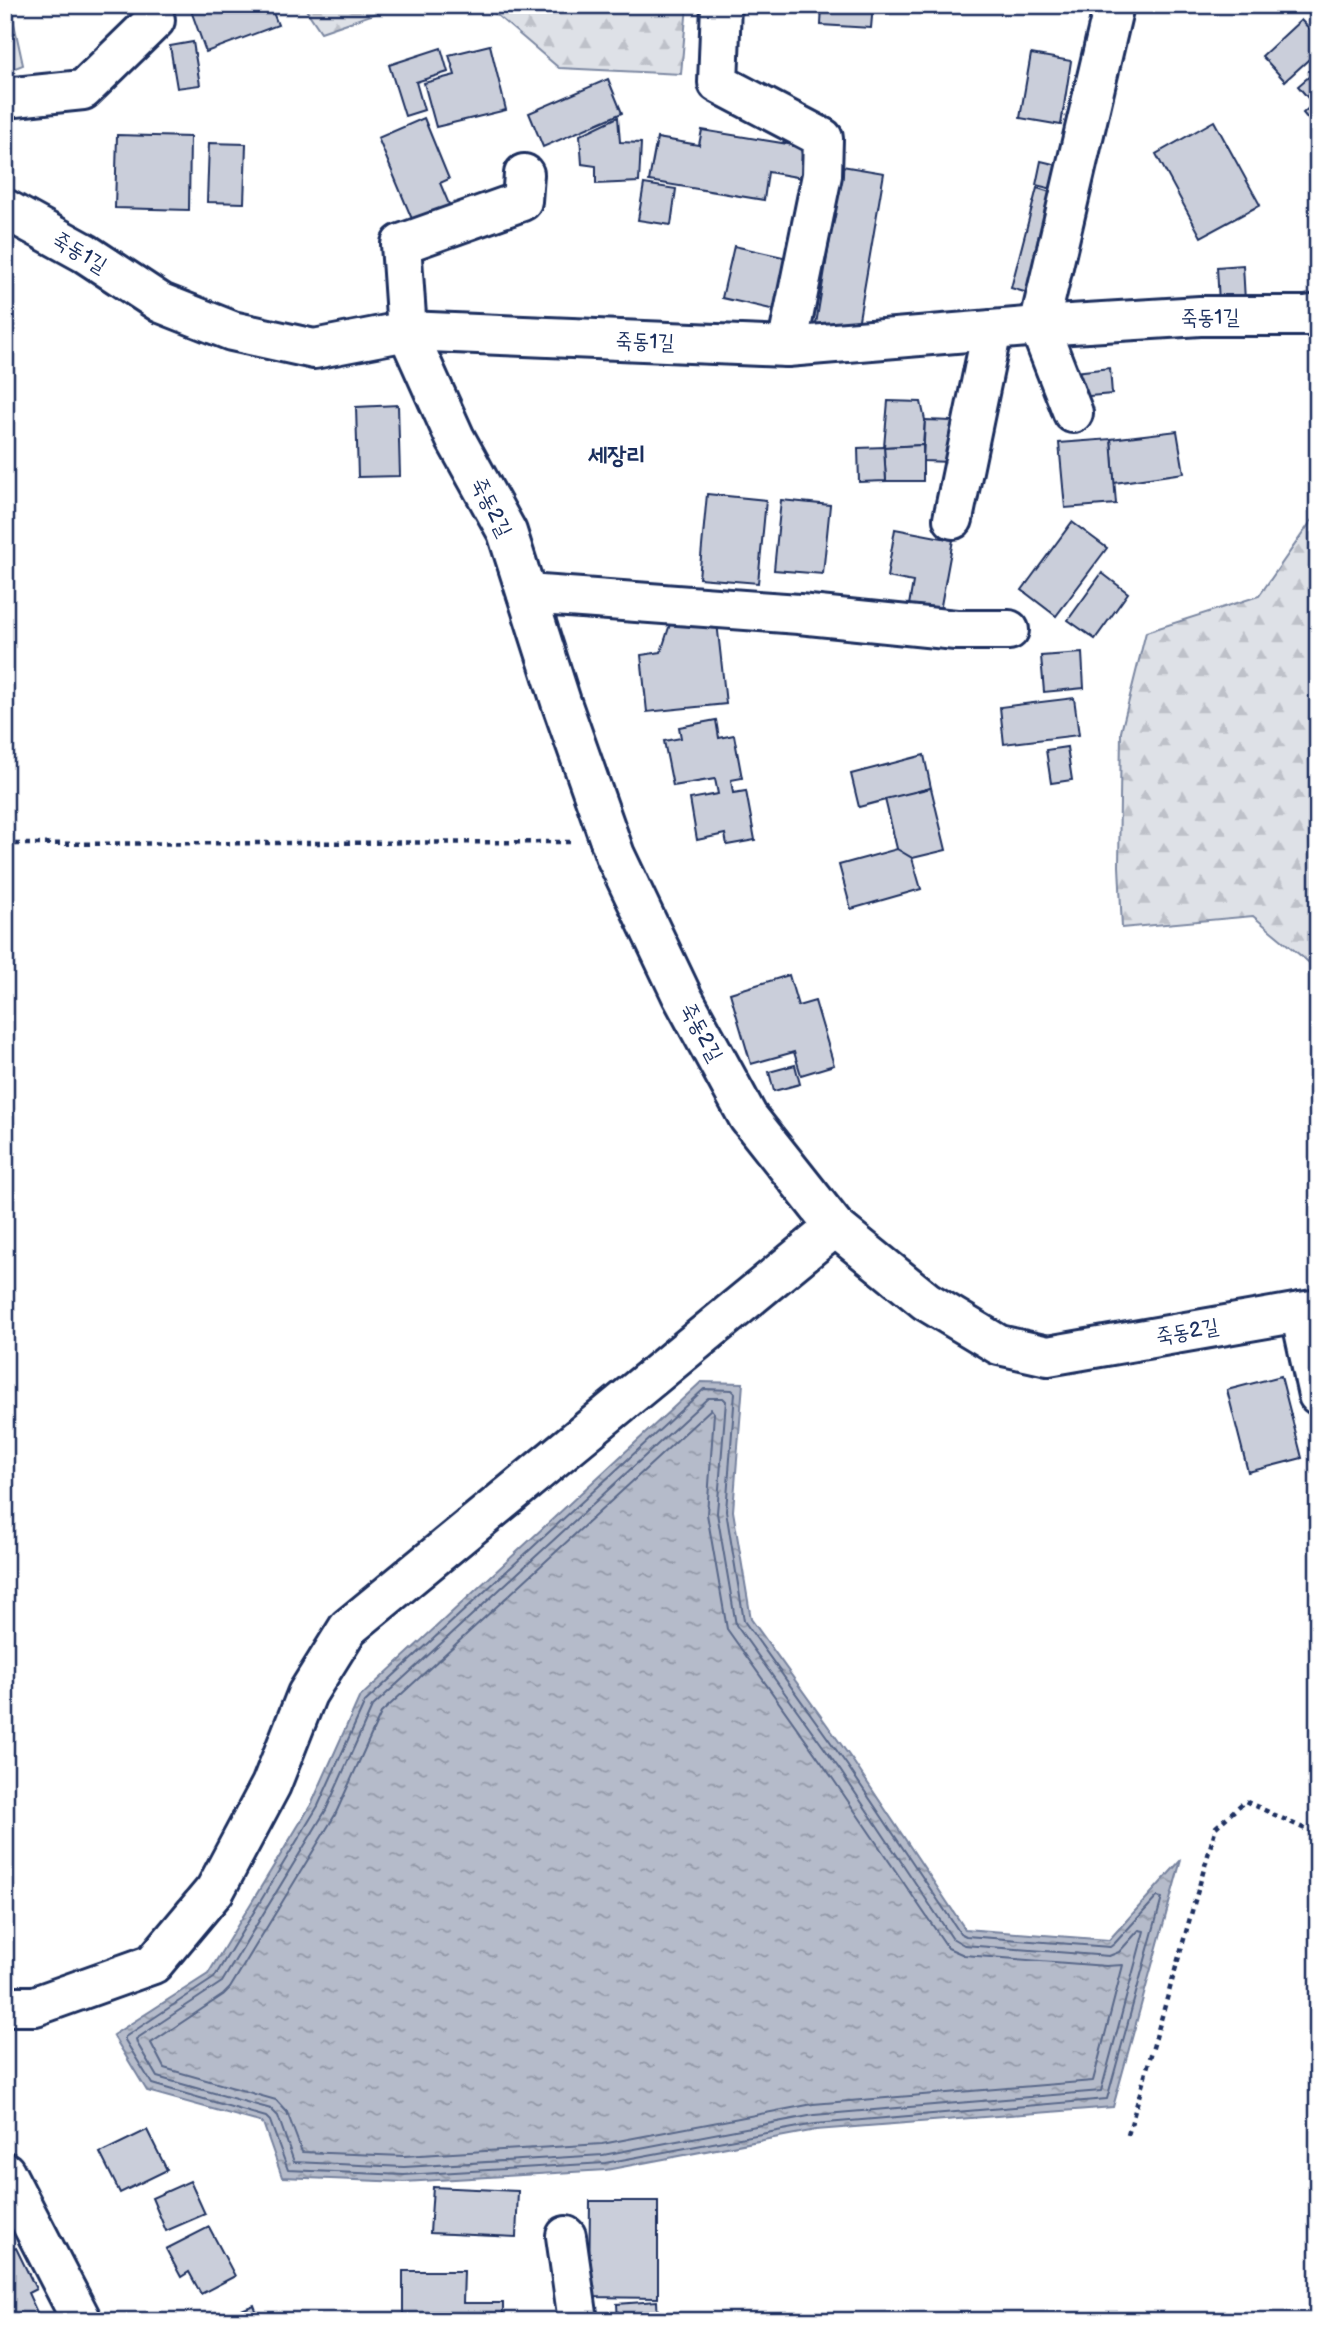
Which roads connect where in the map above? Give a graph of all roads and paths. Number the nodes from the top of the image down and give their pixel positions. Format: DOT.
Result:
graph roads {
  1 [pos="721,5"];
  2 [pos="1114,5"];
  3 [pos="155,20"];
  4 [pos="5,98"];
  5 [pos="524,174"];
  6 [pos="5,209"];
  7 [pos="1318,314"];
  8 [pos="1039,326"];
  9 [pos="992,330"];
  10 [pos="407,331"];
  11 [pos="788,347"];
  12 [pos="1073,413"];
  13 [pos="953,519"];
  14 [pos="527,594"];
  15 [pos="1009,630"];
  16 [pos="610,842"];
  17 [pos="5,844"];
  18 [pos="835,1227"];
  19 [pos="1309,1310"];
  20 [pos="1318,1395"];
  21 [pos="1318,1835"];
  22 [pos="5,2006"];
  23 [pos="1128,2135"];
  24 [pos="5,2172"];
  25 [pos="566,2236"];
  26 [pos="82,2321"];
  27 [pos="578,2321"];
  1 -- 11 [label="street"];
  2 -- 8 [label="street"];
  3 -- 4 [label="street"];
  5 -- 10 [label="street"];
  6 -- 10 [label="street, 죽동1길"];
  7 -- 8 [label="street, 죽동1길"];
  8 -- 9 [label="street, 죽동1길"];
  8 -- 12 [label="street"];
  9 -- 11 [label="street, 죽동1길"];
  9 -- 13 [label="street"];
  10 -- 11 [label="street, 죽동1길"];
  10 -- 14 [label="street, 죽동2길"];
  14 -- 15 [label="street"];
  14 -- 16 [label="street, 죽동2길"];
  16 -- 17 [label="path"];
  16 -- 18 [label="street, 죽동2길"];
  18 -- 19 [label="street, 죽동2길"];
  18 -- 22 [label="street"];
  19 -- 20 [label="street"];
  21 -- 23 [label="path"];
  24 -- 26 [label="street"];
  25 -- 27 [label="street"];
}
